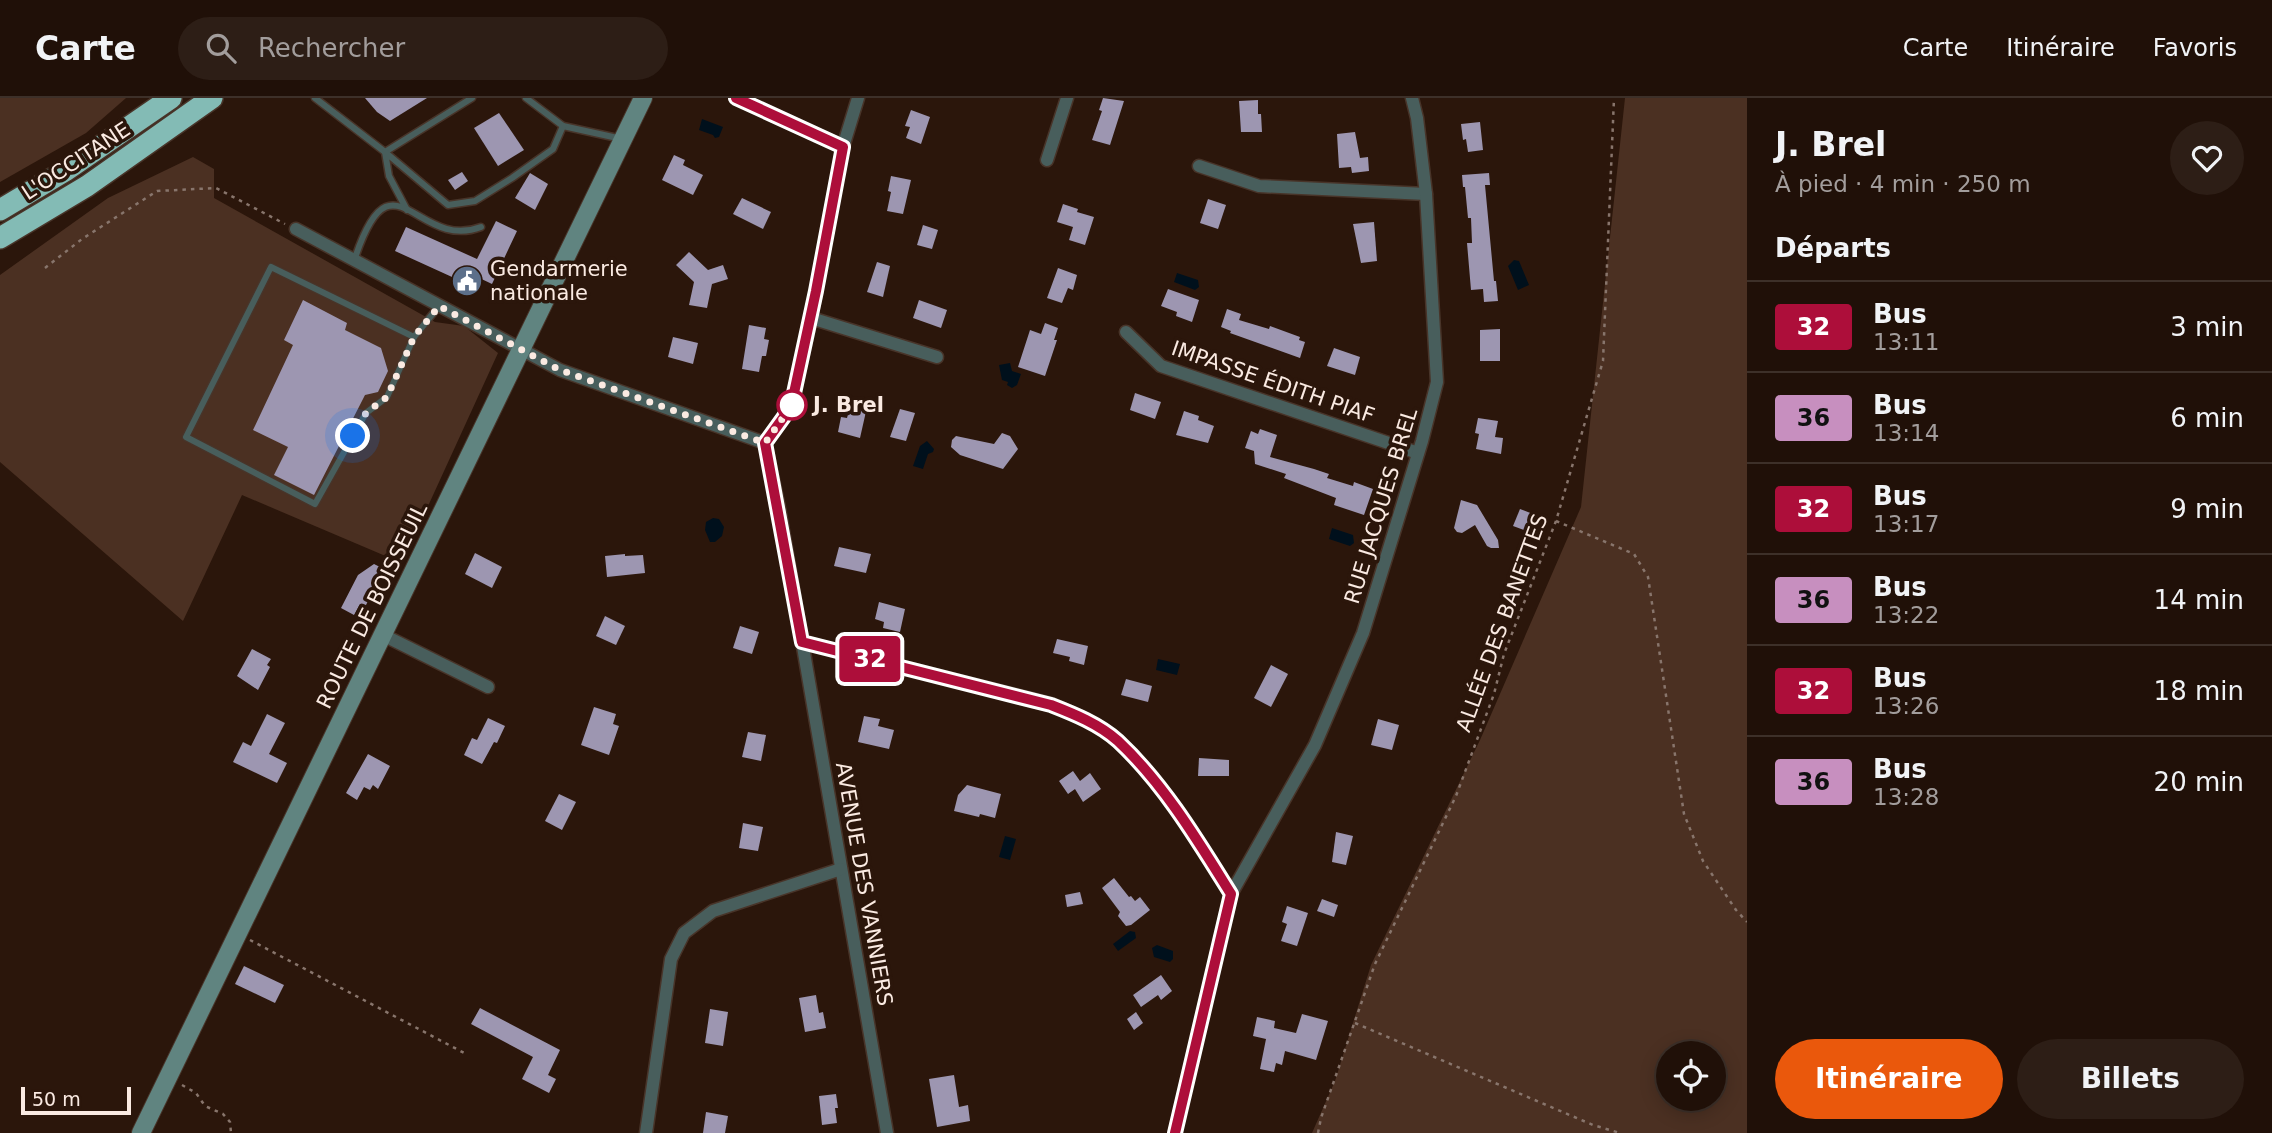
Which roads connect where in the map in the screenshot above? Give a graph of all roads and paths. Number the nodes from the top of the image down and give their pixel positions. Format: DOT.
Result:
graph roads {
  1 [pos="171,98"];
  2 [pos="212,98"];
  3 [pos="315,98"];
  4 [pos="331,98"];
  5 [pos="472,98"];
  6 [pos="526,98"];
  7 [pos="643,98"];
  8 [pos="736,98"];
  9 [pos="858,98"];
  10 [pos="1067,98"];
  11 [pos="1412,98"];
  12 [pos="1614,98"];
  13 [pos="323,104"];
  14 [pos="563,126"];
  15 [pos="624,140"];
  16 [pos="843,147"];
  17 [pos="384,152"];
  18 [pos="1046,160"];
  19 [pos="1199,166"];
  20 [pos="1426,194"];
  21 [pos="0,210"];
  22 [pos="407,210"];
  23 [pos="481,227"];
  24 [pos="296,229"];
  25 [pos="0,238"];
  26 [pos="354,261"];
  27 [pos="45,268"];
  28 [pos="439,306"];
  29 [pos="811,318"];
  30 [pos="1126,332"];
  31 [pos="414,337"];
  32 [pos="522,350"];
  33 [pos="937,357"];
  34 [pos="765,443"];
  35 [pos="1418,453"];
  36 [pos="1556,521"];
  37 [pos="383,635"];
  38 [pos="802,642"];
  39 [pos="488,687"];
  40 [pos="841,869"];
  41 [pos="1231,894"];
  42 [pos="1747,922"];
  43 [pos="238,934"];
  44 [pos="1355,1023"];
  45 [pos="468,1055"];
  46 [pos="168,1077"];
  47 [pos="141,1133"];
  48 [pos="231,1133"];
  49 [pos="646,1133"];
  50 [pos="887,1133"];
  51 [pos="1175,1133"];
  52 [pos="1318,1133"];
  53 [pos="1620,1133"];
  1 -- 21 [label="highway, L'OCCITANE"];
  2 -- 25 [label="highway, L'OCCITANE"];
  3 -- 13 [label="lane"];
  4 -- 13 [label="lane"];
  5 -- 17 [label="lane"];
  6 -- 14 [label="lane"];
  7 -- 15 [label="main road, ROUTE DE BOISSEUIL"];
  8 -- 16 [label="street"];
  9 -- 16 [label="street"];
  10 -- 18 [label="street"];
  11 -- 20 [label="street, RUE JACQUES BREL"];
  12 -- 36 [label="path, ALLÉE DES BANETTES"];
  13 -- 17 [label="lane"];
  14 -- 15 [label="lane"];
  14 -- 17 [label="lane"];
  15 -- 32 [label="main road, ROUTE DE BOISSEUIL"];
  16 -- 29 [label="street"];
  17 -- 22 [label="lane"];
  19 -- 20 [label="street"];
  20 -- 35 [label="street, RUE JACQUES BREL"];
  22 -- 23 [label="lane"];
  22 -- 26 [label="lane"];
  24 -- 26 [label="street"];
  24 -- 27 [label="path"];
  26 -- 28 [label="street"];
  28 -- 31 [label="lane"];
  28 -- 32 [label="street"];
  29 -- 33 [label="street"];
  29 -- 34 [label="street"];
  30 -- 35 [label="street, IMPASSE ÉDITH PIAF"];
  31 -- 31 [label="lane"];
  32 -- 34 [label="street"];
  32 -- 37 [label="main road, ROUTE DE BOISSEUIL"];
  34 -- 38 [label="street, AVENUE DES VANNIERS"];
  35 -- 41 [label="street, RUE JACQUES BREL"];
  36 -- 42 [label="path"];
  36 -- 44 [label="path, ALLÉE DES BANETTES"];
  37 -- 39 [label="street"];
  37 -- 43 [label="main road, ROUTE DE BOISSEUIL"];
  38 -- 40 [label="street, AVENUE DES VANNIERS"];
  38 -- 41 [label="street"];
  40 -- 49 [label="street"];
  40 -- 50 [label="street, AVENUE DES VANNIERS"];
  41 -- 51 [label="street, RUE JACQUES BREL"];
  43 -- 45 [label="path"];
  43 -- 46 [label="main road, ROUTE DE BOISSEUIL"];
  44 -- 52 [label="path, ALLÉE DES BANETTES"];
  44 -- 53 [label="path"];
  46 -- 47 [label="main road, ROUTE DE BOISSEUIL"];
  46 -- 48 [label="path"];
}
